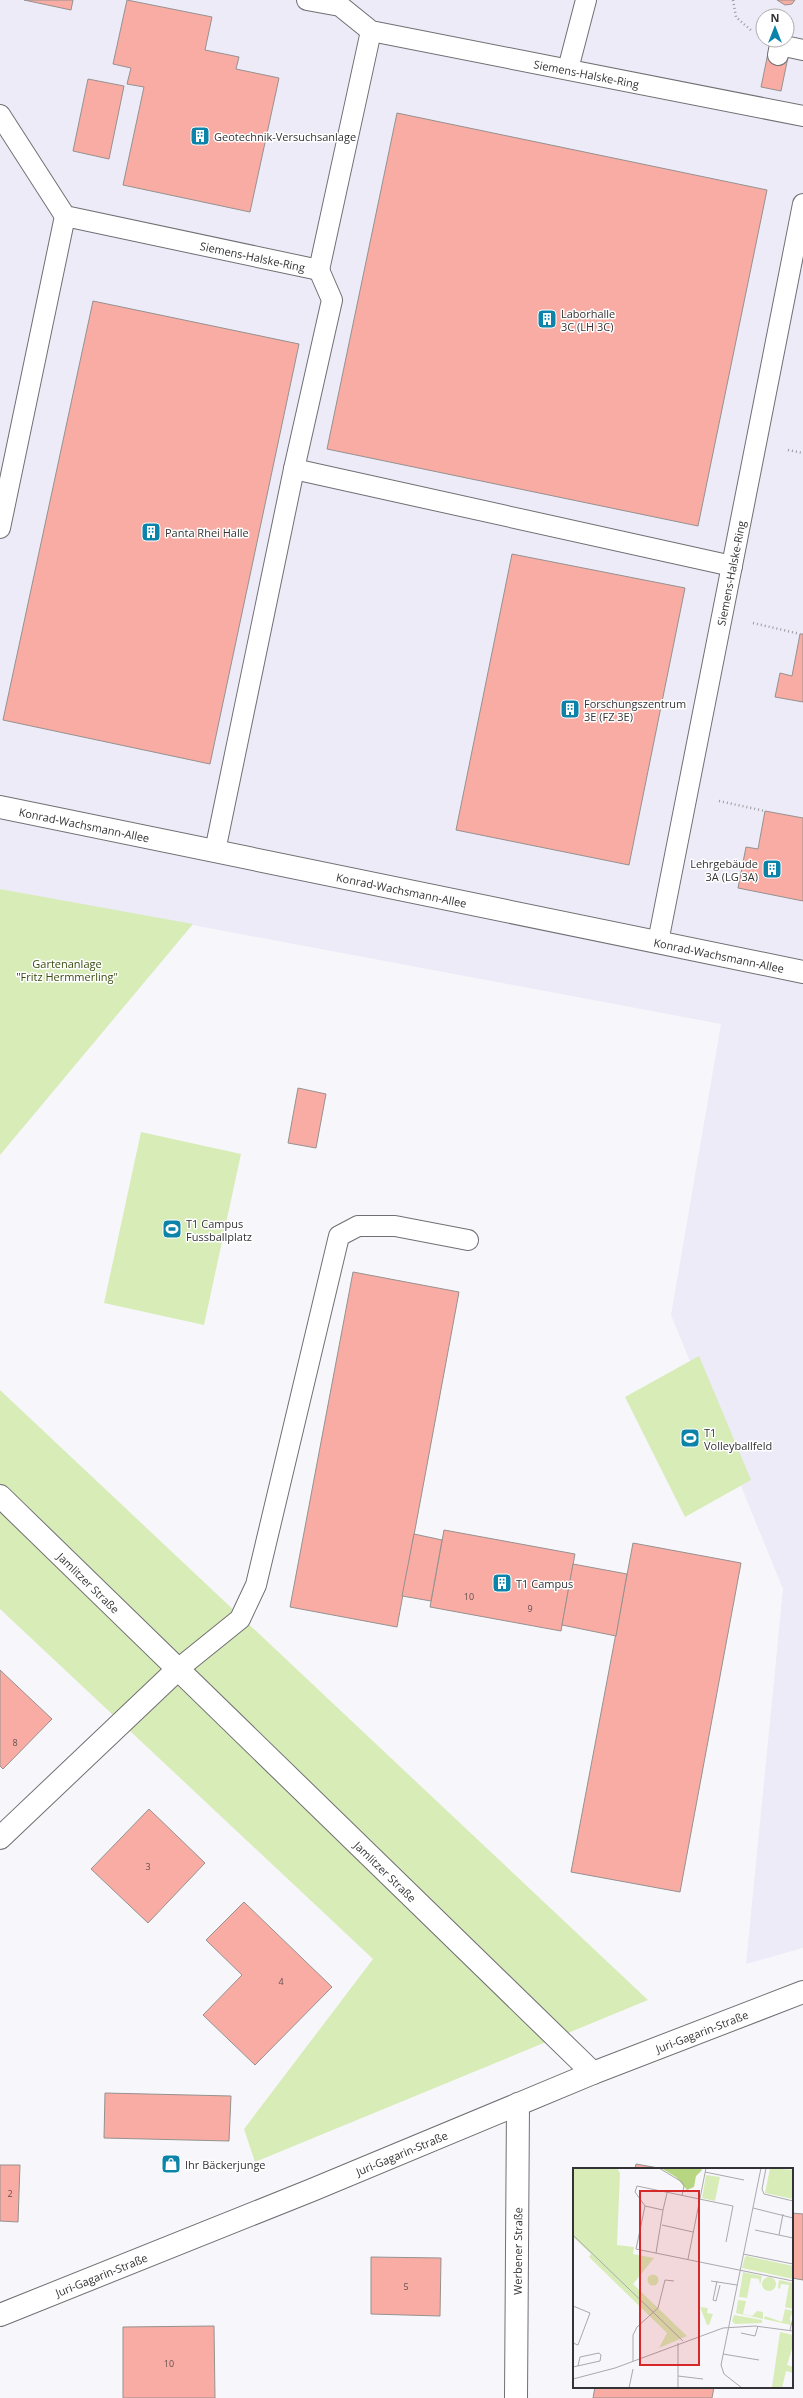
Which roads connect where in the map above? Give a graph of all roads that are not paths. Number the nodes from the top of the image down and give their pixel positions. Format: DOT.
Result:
graph roads {
  1 [pos="306,0"];
  2 [pos="586,0"];
  3 [pos="371,31"];
  4 [pos="803,50"];
  5 [pos="778,55"];
  6 [pos="568,69"];
  7 [pos="0,115"];
  8 [pos="803,116"];
  9 [pos="803,204"];
  10 [pos="65,216"];
  11 [pos="319,270"];
  12 [pos="294,469"];
  13 [pos="0,528"];
  14 [pos="732,566"];
  15 [pos="0,807"];
  16 [pos="215,851"];
  17 [pos="658,942"];
  18 [pos="803,972"];
  19 [pos="468,1240"];
  20 [pos="0,1496"];
  21 [pos="178,1669"];
  22 [pos="0,1838"];
  23 [pos="803,1992"];
  24 [pos="593,2073"];
  25 [pos="518,2104"];
  26 [pos="0,2315"];
  27 [pos="516,2398"];
  1 -- 3 [label="lane, Siemens-Halske-Ring"];
  2 -- 6 [label="lane"];
  3 -- 6 [label="lane, Siemens-Halske-Ring"];
  3 -- 11 [label="lane, Siemens-Halske-Ring"];
  4 -- 5 [label="lane"];
  6 -- 8 [label="lane, Siemens-Halske-Ring"];
  7 -- 10 [label="lane"];
  9 -- 14 [label="lane, Siemens-Halske-Ring"];
  10 -- 11 [label="lane, Siemens-Halske-Ring"];
  10 -- 13 [label="lane"];
  11 -- 12 [label="lane"];
  12 -- 14 [label="lane"];
  12 -- 16 [label="lane"];
  14 -- 17 [label="lane, Siemens-Halske-Ring"];
  15 -- 16 [label="street, Konrad-Wachsmann-Allee"];
  16 -- 17 [label="street, Konrad-Wachsmann-Allee"];
  17 -- 18 [label="street, Konrad-Wachsmann-Allee"];
  19 -- 21 [label="lane"];
  20 -- 21 [label="street, Jamlitzer Straße"];
  21 -- 22 [label="street"];
  21 -- 24 [label="street, Jamlitzer Straße"];
  23 -- 24 [label="street, Juri-Gagarin-Straße"];
  24 -- 25 [label="street, Juri-Gagarin-Straße"];
  25 -- 26 [label="street, Juri-Gagarin-Straße"];
  25 -- 27 [label="street, Werbener Straße"];
}
